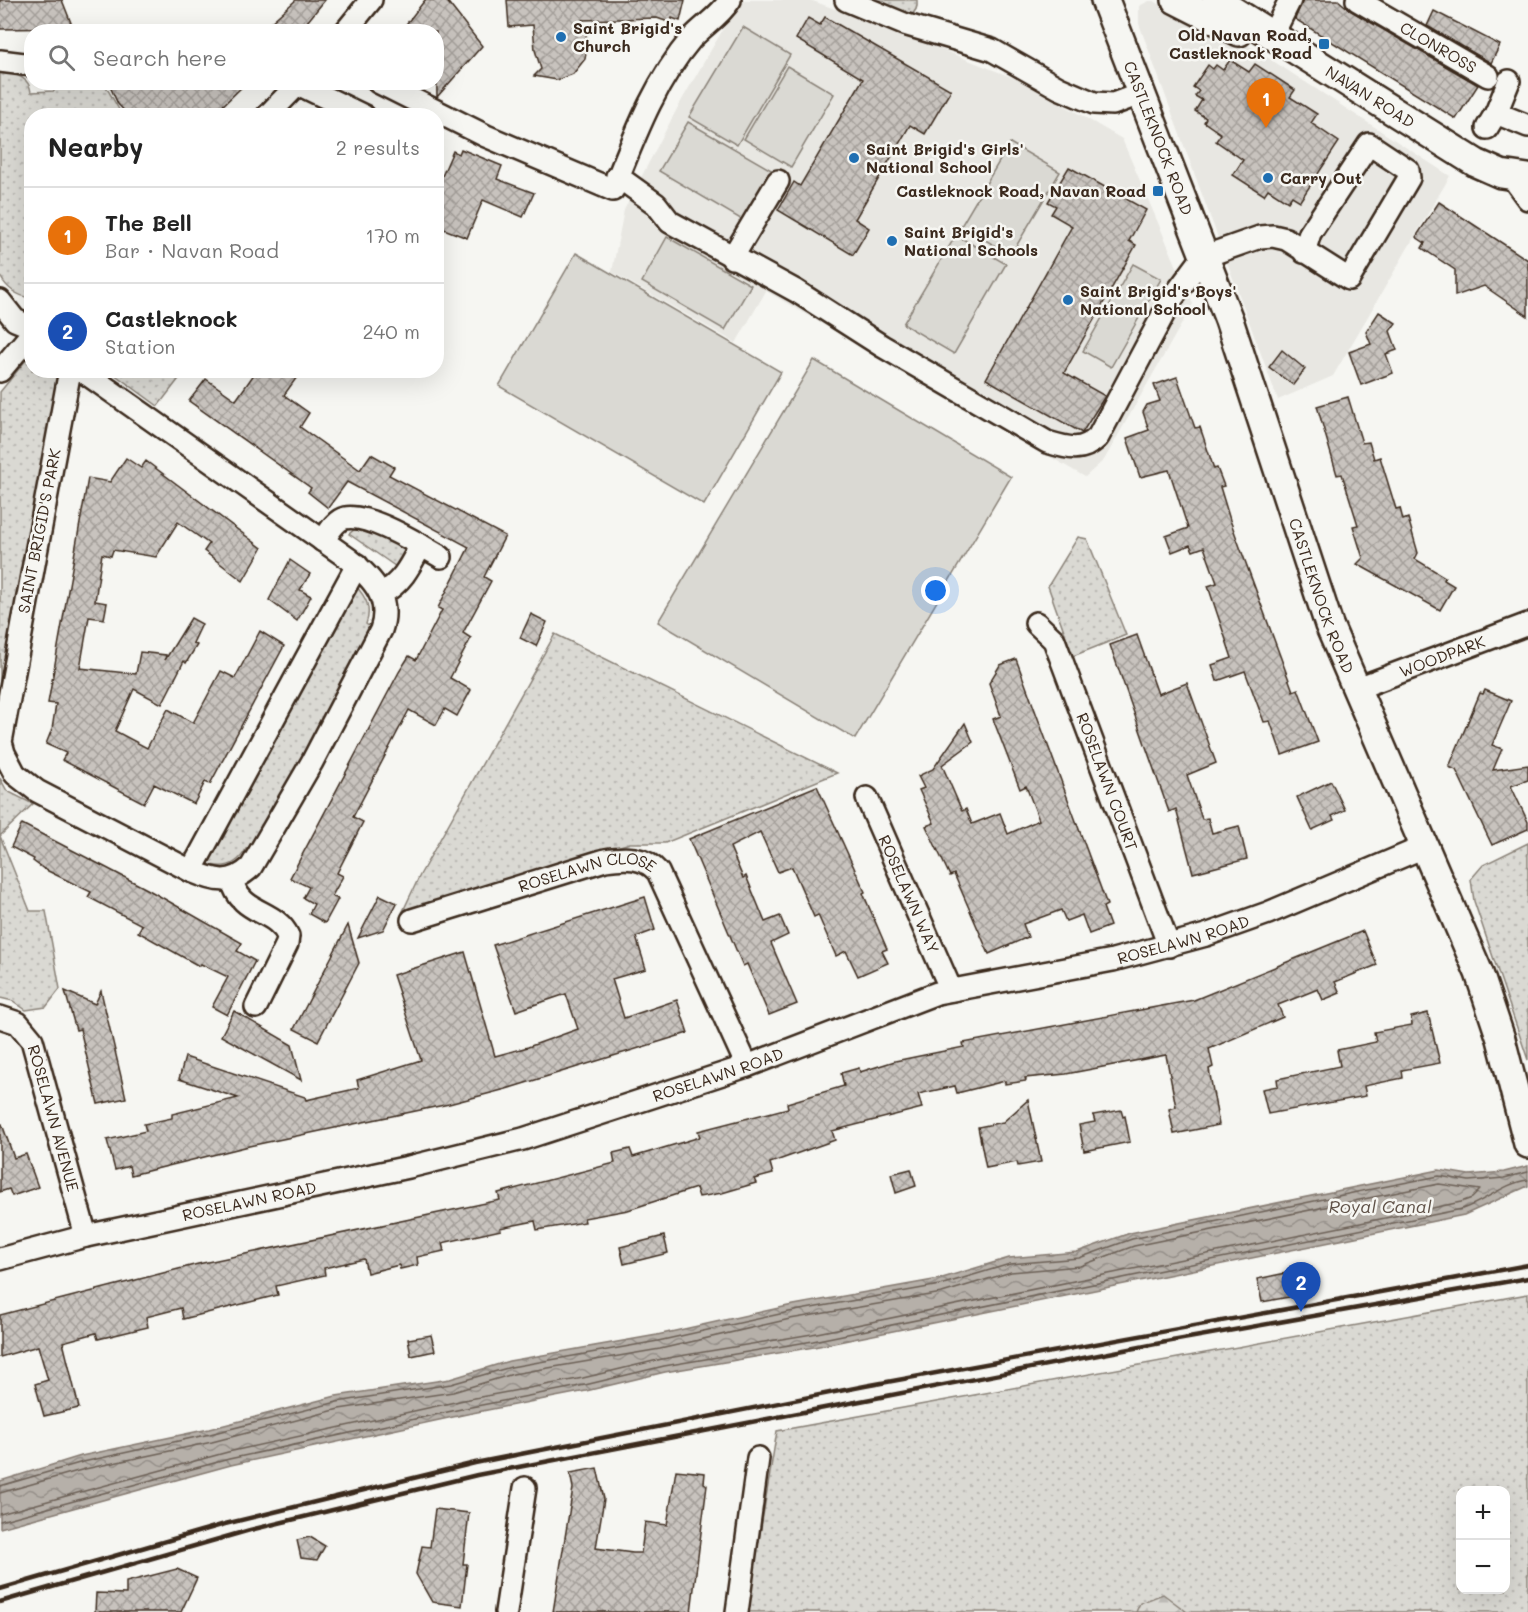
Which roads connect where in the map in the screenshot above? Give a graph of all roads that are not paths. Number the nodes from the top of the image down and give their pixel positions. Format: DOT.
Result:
graph roads {
  1 [pos="371,0"];
  2 [pos="730,0"];
  3 [pos="846,0"];
  4 [pos="1105,0"];
  5 [pos="1122,0"];
  6 [pos="1176,0"];
  7 [pos="1216,0"];
  8 [pos="1290,0"];
  9 [pos="1357,0"];
  10 [pos="352,24"];
  11 [pos="1273,34"];
  12 [pos="1122,46"];
  13 [pos="0,61"];
  14 [pos="24,64"];
  15 [pos="1488,76"];
  16 [pos="1509,81"];
  17 [pos="292,90"];
  18 [pos="313,90"];
  19 [pos="394,90"];
  20 [pos="1140,94"];
  21 [pos="275,108"];
  22 [pos="348,108"];
  23 [pos="430,108"];
  24 [pos="444,115"];
  25 [pos="1528,126"];
  26 [pos="617,176"];
  27 [pos="1520,177"];
  28 [pos="778,181"];
  29 [pos="1528,199"];
  30 [pos="1304,252"];
  31 [pos="1203,257"];
  32 [pos="732,258"];
  33 [pos="0,301"];
  34 [pos="20,327"];
  35 [pos="0,371"];
  36 [pos="68,378"];
  37 [pos="92,378"];
  38 [pos="322,542"];
  39 [pos="421,545"];
  40 [pos="441,557"];
  41 [pos="357,565"];
  42 [pos="381,594"];
  43 [pos="1036,623"];
  44 [pos="1528,624"];
  45 [pos="1355,689"];
  46 [pos="867,798"];
  47 [pos="1424,847"];
  48 [pos="191,871"];
  49 [pos="232,880"];
  50 [pos="412,920"];
  51 [pos="1169,946"];
  52 [pos="951,990"];
  53 [pos="256,1007"];
  54 [pos="0,1017"];
  55 [pos="747,1066"];
  56 [pos="1528,1143"];
  57 [pos="86,1236"];
  58 [pos="0,1258"];
  59 [pos="758,1458"];
  60 [pos="525,1488"];
  61 [pos="506,1612"];
  62 [pos="737,1612"];
  1 -- 10 [label="street"];
  2 -- 26 [label="street"];
  3 -- 20 [label="street"];
  4 -- 12 [label="main road, CASTLEKNOCK ROAD"];
  5 -- 12 [label="main road, CASTLEKNOCK ROAD"];
  6 -- 11 [label="main road"];
  7 -- 11 [label="main road, NAVAN ROAD"];
  8 -- 11 [label="street"];
  9 -- 15 [label="street, CLONROSS"];
  11 -- 27 [label="main road, NAVAN ROAD"];
  12 -- 20 [label="main road, CASTLEKNOCK ROAD"];
  13 -- 14 [label="street"];
  16 -- 25 [label="street"];
  17 -- 21 [label="street"];
  18 -- 22 [label="street"];
  19 -- 23 [label="street"];
  20 -- 31 [label="main road, CASTLEKNOCK ROAD"];
  24 -- 26 [label="street"];
  26 -- 32 [label="street"];
  27 -- 29 [label="street"];
  28 -- 32 [label="street"];
  30 -- 30 [label="street"];
  30 -- 31 [label="street"];
  31 -- 32 [label="street"];
  31 -- 45 [label="main road, CASTLEKNOCK ROAD"];
  33 -- 34 [label="street"];
  34 -- 35 [label="street"];
  36 -- 48 [label="street, SAINT BRIGID'S PARK"];
  37 -- 38 [label="street"];
  38 -- 39 [label="street"];
  38 -- 41 [label="street"];
  39 -- 40 [label="street"];
  39 -- 42 [label="street"];
  41 -- 42 [label="street"];
  41 -- 48 [label="street"];
  42 -- 49 [label="street"];
  43 -- 51 [label="street, ROSELAWN COURT"];
  44 -- 45 [label="street, WOODPARK"];
  45 -- 47 [label="main road, CASTLEKNOCK ROAD"];
  46 -- 52 [label="street, ROSELAWN WAY"];
  47 -- 51 [label="street, ROSELAWN ROAD"];
  47 -- 56 [label="main road, CASTLEKNOCK ROAD"];
  48 -- 49 [label="street, SAINT BRIGID'S PARK"];
  49 -- 53 [label="street"];
  50 -- 55 [label="street, ROSELAWN CLOSE"];
  51 -- 52 [label="street, ROSELAWN ROAD"];
  52 -- 55 [label="street, ROSELAWN ROAD"];
  54 -- 57 [label="street, ROSELAWN AVENUE"];
  55 -- 57 [label="street, ROSELAWN ROAD"];
  57 -- 58 [label="street, ROSELAWN ROAD"];
  59 -- 62 [label="street"];
  60 -- 61 [label="street"];
}
